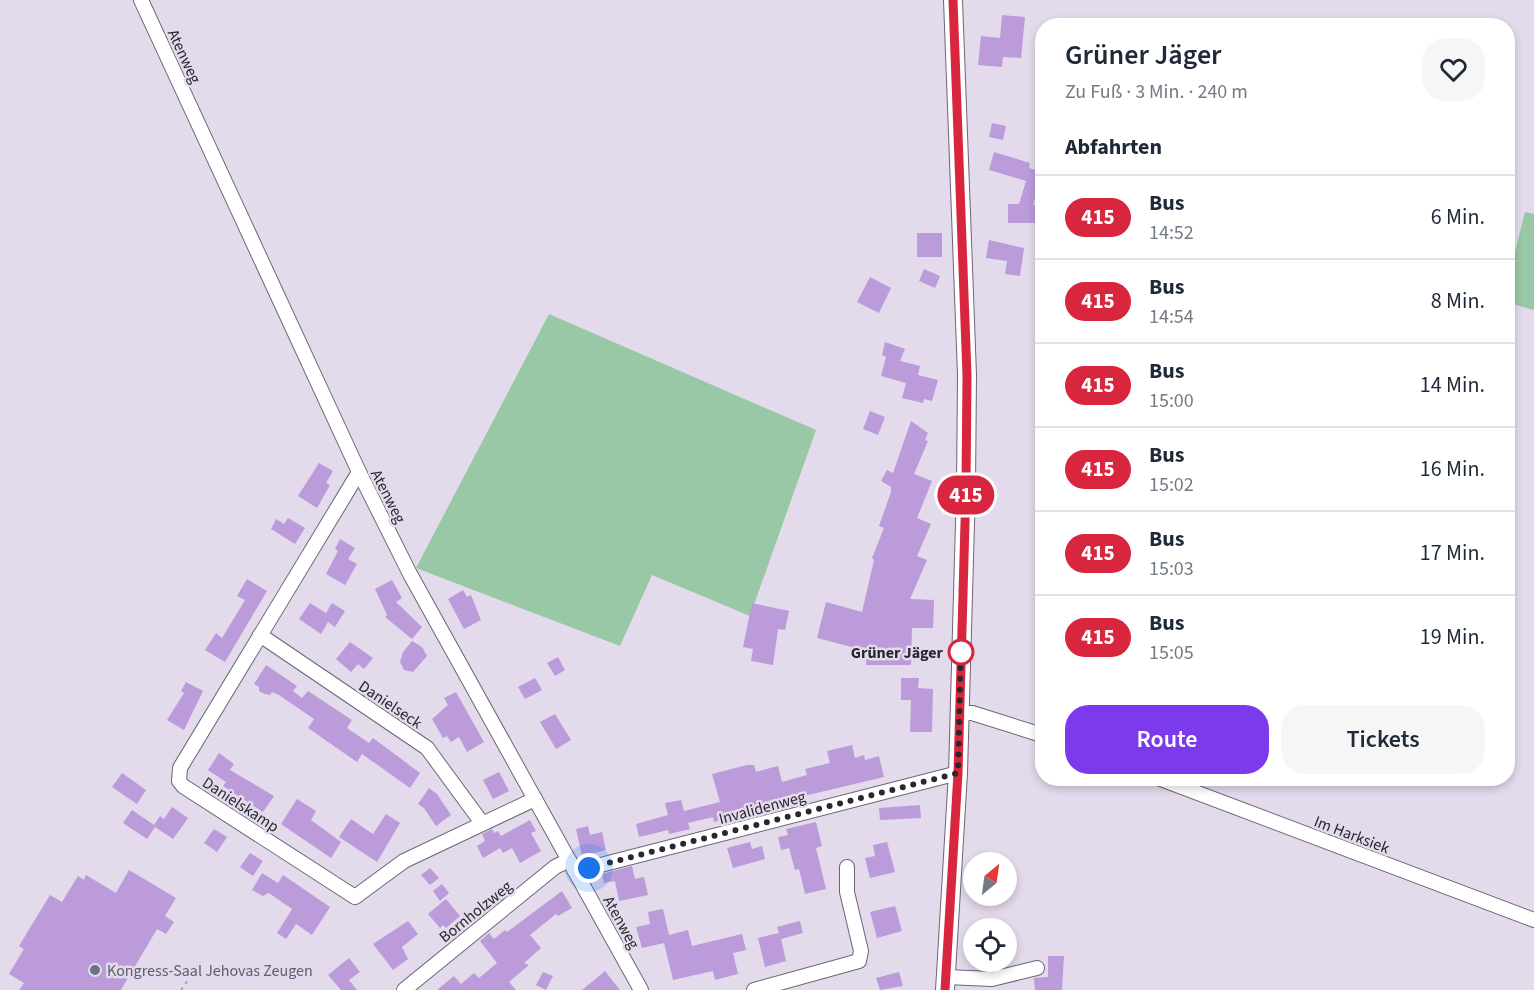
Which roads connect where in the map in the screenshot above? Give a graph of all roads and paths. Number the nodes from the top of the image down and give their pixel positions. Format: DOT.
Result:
graph roads {
  1 [pos="141,0"];
  2 [pos="953,0"];
  3 [pos="359,472"];
  4 [pos="260,635"];
  5 [pos="959,713"];
  6 [pos="1035,733"];
  7 [pos="958,773"];
  8 [pos="1179,786"];
  9 [pos="535,799"];
  10 [pos="482,823"];
  11 [pos="572,865"];
  12 [pos="847,867"];
  13 [pos="1534,920"];
  14 [pos="1037,968"];
  15 [pos="188,980"];
  16 [pos="945,983"];
  17 [pos="181,990"];
  18 [pos="404,990"];
  19 [pos="640,990"];
  20 [pos="754,990"];
  1 -- 3 [label="street, Atenweg"];
  2 -- 5 [label="street"];
  3 -- 4 [label="street, Danielskamp"];
  3 -- 9 [label="street, Atenweg"];
  4 -- 10 [label="street, Danielseck"];
  4 -- 10 [label="street, Danielskamp"];
  5 -- 6 [label="street"];
  5 -- 7 [label="street"];
  7 -- 11 [label="street, Invalidenweg"];
  7 -- 16 [label="street"];
  8 -- 13 [label="street, Im Harksiek"];
  9 -- 10 [label="street, Danielskamp"];
  9 -- 11 [label="street, Atenweg"];
  11 -- 18 [label="street, Bornholzweg"];
  11 -- 19 [label="street, Atenweg"];
  12 -- 20 [label="street"];
  14 -- 16 [label="street"];
  15 -- 17 [label="path"];
}
